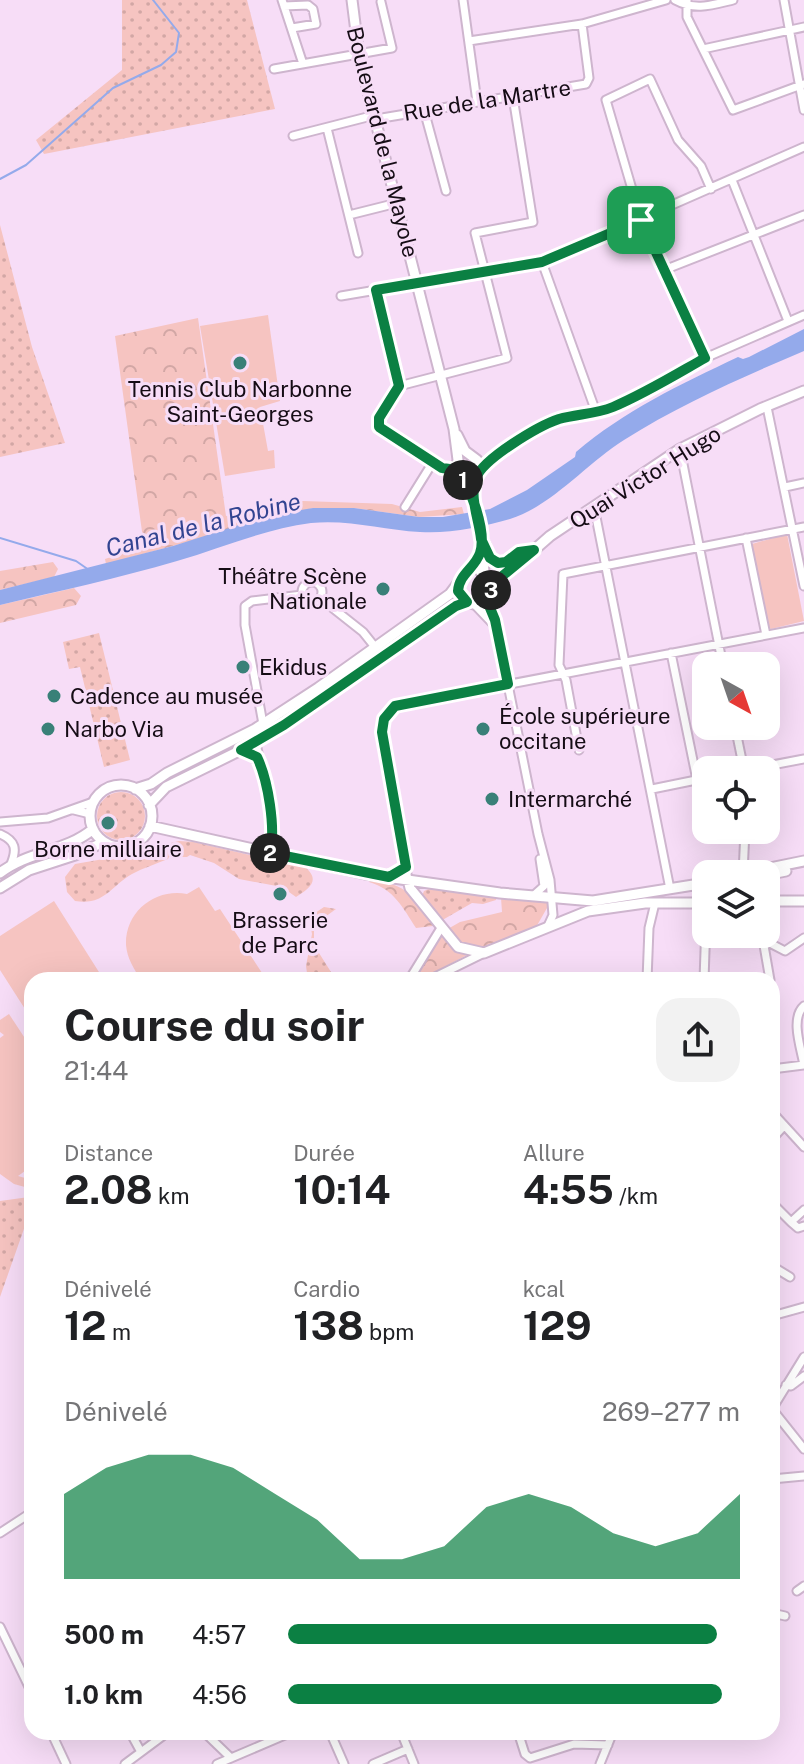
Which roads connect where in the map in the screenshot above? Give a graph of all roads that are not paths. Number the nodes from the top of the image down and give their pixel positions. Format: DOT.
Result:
graph roads {
  1 [pos="352,0"];
  2 [pos="463,0"];
  3 [pos="666,0"];
  4 [pos="675,0"];
  5 [pos="733,0"];
  6 [pos="784,0"];
  7 [pos="381,2"];
  8 [pos="283,3"];
  9 [pos="686,3"];
  10 [pos="582,24"];
  11 [pos="804,27"];
  12 [pos="292,28"];
  13 [pos="789,30"];
  14 [pos="469,41"];
  15 [pos="703,49"];
  16 [pos="359,56"];
  17 [pos="303,64"];
  18 [pos="274,69"];
  19 [pos="802,85"];
  20 [pos="513,97"];
  21 [pos="477,102"];
  22 [pos="424,110"];
  23 [pos="804,110"];
  24 [pos="375,117"];
  25 [pos="327,128"];
  26 [pos="293,136"];
  27 [pos="804,147"];
  28 [pos="732,180"];
  29 [pos="711,189"];
  30 [pos="446,191"];
  31 [pos="397,203"];
  32 [pos="349,215"];
  33 [pos="804,215"];
  34 [pos="641,220"];
  35 [pos="755,235"];
  36 [pos="358,253"];
  37 [pos="542,262"];
  38 [pos="664,270"];
  39 [pos="485,271"];
  40 [pos="417,283"];
  41 [pos="376,290"];
  42 [pos="341,296"];
  43 [pos="804,315"];
  44 [pos="788,321"];
  45 [pos="705,358"];
  46 [pos="440,376"];
  47 [pos="399,386"];
  48 [pos="804,391"];
  49 [pos="767,407"];
  50 [pos="596,412"];
  51 [pos="454,429"];
  52 [pos="680,449"];
  53 [pos="458,460"];
  54 [pos="433,462"];
  55 [pos="476,465"];
  56 [pos="459,475"];
  57 [pos="804,483"];
  58 [pos="785,487"];
  59 [pos="474,500"];
  60 [pos="405,507"];
  61 [pos="594,507"];
  62 [pos="804,527"];
  63 [pos="793,529"];
  64 [pos="481,536"];
  65 [pos="746,538"];
  66 [pos="698,547"];
  67 [pos="534,550"];
  68 [pos="481,553"];
  69 [pos="606,565"];
  70 [pos="466,573"];
  71 [pos="485,573"];
  72 [pos="804,582"];
  73 [pos="458,586"];
  74 [pos="490,592"];
  75 [pos="302,595"];
  76 [pos="320,598"];
  77 [pos="471,603"];
  78 [pos="496,627"];
  79 [pos="804,628"];
  80 [pos="766,635"];
  81 [pos="718,644"];
  82 [pos="375,647"];
  83 [pos="720,652"];
  84 [pos="671,653"];
  85 [pos="626,661"];
  86 [pos="563,673"];
  87 [pos="508,684"];
  88 [pos="260,707"];
  89 [pos="273,718"];
  90 [pos="263,724"];
  91 [pos="256,742"];
  92 [pos="241,750"];
  93 [pos="579,750"];
  94 [pos="696,756"];
  95 [pos="257,757"];
  96 [pos="804,759"];
  97 [pos="780,763"];
  98 [pos="692,781"];
  99 [pos="135,789"];
  100 [pos="652,789"];
  101 [pos="93,802"];
  102 [pos="149,805"];
  103 [pos="74,810"];
  104 [pos="90,814"];
  105 [pos="0,822"];
  106 [pos="150,826"];
  107 [pos="93,829"];
  108 [pos="0,834"];
  109 [pos="104,842"];
  110 [pos="541,845"];
  111 [pos="270,853"];
  112 [pos="11,864"];
  113 [pos="804,864"];
  114 [pos="406,867"];
  115 [pos="780,868"];
  116 [pos="780,871"];
  117 [pos="0,873"];
  118 [pos="389,877"];
  119 [pos="408,880"];
  120 [pos="428,883"];
  121 [pos="692,885"];
  122 [pos="0,888"];
  123 [pos="670,889"];
  124 [pos="534,895"];
  125 [pos="552,895"];
  126 [pos="420,901"];
  127 [pos="780,901"];
  128 [pos="804,901"];
  129 [pos="655,903"];
  130 [pos="692,903"];
  131 [pos="548,926"];
  132 [pos="441,928"];
  133 [pos="804,938"];
  134 [pos="705,948"];
  135 [pos="765,948"];
  136 [pos="780,948"];
  137 [pos="484,953"];
  138 [pos="414,972"];
  139 [pos="445,972"];
  140 [pos="647,972"];
  141 [pos="704,972"];
  142 [pos="769,972"];
  143 [pos="804,1006"];
  144 [pos="804,1065"];
  145 [pos="780,1068"];
  146 [pos="780,1121"];
  147 [pos="784,1126"];
  148 [pos="780,1130"];
  149 [pos="804,1147"];
  150 [pos="804,1210"];
  151 [pos="780,1211"];
  152 [pos="791,1222"];
  153 [pos="804,1226"];
  154 [pos="780,1271"];
  155 [pos="790,1277"];
  156 [pos="803,1308"];
  157 [pos="780,1314"];
  158 [pos="804,1357"];
  159 [pos="804,1376"];
  160 [pos="786,1385"];
  161 [pos="780,1395"];
  162 [pos="780,1419"];
  163 [pos="804,1449"];
  164 [pos="804,1476"];
  165 [pos="780,1478"];
  166 [pos="24,1517"];
  167 [pos="0,1533"];
  168 [pos="780,1615"];
  169 [pos="785,1616"];
  170 [pos="0,1627"];
  171 [pos="24,1676"];
  172 [pos="55,1740"];
  173 [pos="134,1740"];
  174 [pos="157,1740"];
  175 [pos="212,1740"];
  176 [pos="273,1740"];
  177 [pos="334,1740"];
  178 [pos="404,1740"];
  179 [pos="521,1740"];
  180 [pos="610,1740"];
  181 [pos="608,1745"];
  182 [pos="408,1749"];
  183 [pos="141,1752"];
  184 [pos="231,1758"];
  185 [pos="66,1764"];
  186 [pos="125,1764"];
  187 [pos="217,1764"];
  188 [pos="344,1764"];
  189 [pos="373,1764"];
  190 [pos="414,1764"];
  191 [pos="600,1764"];
  1 -- 16 [label="main road, Boulevard de la Mayole"];
  2 -- 14 [label="street"];
  3 -- 10 [label="street"];
  4 -- 9 [label="street"];
  5 -- 9 [label="street"];
  6 -- 13 [label="street"];
  7 -- 16 [label="street"];
  8 -- 12 [label="street"];
  8 -- 12 [label="street"];
  9 -- 15 [label="street"];
  10 -- 14 [label="street"];
  10 -- 20 [label="street, Rue de la Martre"];
  11 -- 13 [label="street"];
  12 -- 17 [label="street"];
  13 -- 15 [label="street"];
  13 -- 19 [label="street"];
  14 -- 21 [label="street"];
  15 -- 19 [label="street"];
  16 -- 17 [label="street"];
  16 -- 24 [label="main road, Boulevard de la Mayole"];
  17 -- 18 [label="street"];
  19 -- 23 [label="street"];
  20 -- 21 [label="street, Rue de la Martre"];
  20 -- 39 [label="street"];
  21 -- 22 [label="street, Rue de la Martre"];
  22 -- 24 [label="street, Rue de la Martre"];
  22 -- 30 [label="street"];
  24 -- 25 [label="street, Rue de la Martre"];
  24 -- 31 [label="main road, Boulevard de la Mayole"];
  25 -- 26 [label="street, Rue de la Martre"];
  25 -- 32 [label="street"];
  27 -- 28 [label="street"];
  28 -- 29 [label="street"];
  28 -- 35 [label="street"];
  29 -- 34 [label="street"];
  29 -- 34 [label="street"];
  31 -- 32 [label="street"];
  31 -- 40 [label="main road, Boulevard de la Mayole"];
  32 -- 36 [label="street"];
  33 -- 35 [label="street"];
  34 -- 37 [label="street"];
  34 -- 38 [label="street"];
  35 -- 38 [label="street"];
  35 -- 44 [label="street"];
  37 -- 39 [label="street"];
  37 -- 50 [label="street"];
  38 -- 45 [label="street"];
  39 -- 40 [label="street"];
  39 -- 46 [label="street"];
  40 -- 41 [label="street"];
  40 -- 46 [label="main road, Boulevard de la Mayole"];
  41 -- 42 [label="street"];
  41 -- 47 [label="street"];
  43 -- 44 [label="street"];
  44 -- 45 [label="street"];
  45 -- 50 [label="street"];
  46 -- 47 [label="street"];
  46 -- 51 [label="main road, Boulevard de la Mayole"];
  47 -- 54 [label="street"];
  48 -- 49 [label="main road, Quai Victor Hugo"];
  49 -- 52 [label="main road, Quai Victor Hugo"];
  49 -- 58 [label="street"];
  50 -- 55 [label="street"];
  51 -- 53 [label="main road"];
  51 -- 55 [label="main road"];
  52 -- 61 [label="main road, Quai Victor Hugo"];
  52 -- 66 [label="street"];
  53 -- 55 [label="main road"];
  53 -- 56 [label="main road"];
  54 -- 56 [label="street"];
  54 -- 60 [label="street"];
  55 -- 56 [label="main road"];
  55 -- 59 [label="main road"];
  56 -- 59 [label="main road"];
  57 -- 58 [label="street"];
  58 -- 63 [label="street"];
  59 -- 64 [label="main road"];
  61 -- 67 [label="main road, Quai Victor Hugo"];
  61 -- 69 [label="street"];
  62 -- 63 [label="street"];
  63 -- 65 [label="street"];
  63 -- 72 [label="street"];
  64 -- 67 [label="main road"];
  64 -- 68 [label="main road"];
  65 -- 66 [label="street"];
  65 -- 80 [label="street"];
  66 -- 69 [label="street"];
  66 -- 81 [label="street"];
  67 -- 71 [label="main road, Quai Victor Hugo"];
  67 -- 74 [label="main road, Quai Victor Hugo"];
  68 -- 70 [label="main road"];
  68 -- 71 [label="main road"];
  69 -- 85 [label="street"];
  69 -- 86 [label="street"];
  70 -- 71 [label="main road"];
  70 -- 73 [label="main road"];
  71 -- 74 [label="main road"];
  73 -- 77 [label="main road"];
  73 -- 82 [label="main road"];
  74 -- 77 [label="main road"];
  74 -- 78 [label="street"];
  75 -- 76 [label="street"];
  75 -- 76 [label="street"];
  75 -- 88 [label="street"];
  76 -- 82 [label="street"];
  77 -- 78 [label="street"];
  77 -- 91 [label="main road"];
  78 -- 87 [label="street"];
  79 -- 80 [label="street"];
  80 -- 81 [label="street"];
  81 -- 83 [label="street"];
  81 -- 84 [label="street"];
  82 -- 89 [label="main road"];
  84 -- 85 [label="street"];
  84 -- 94 [label="street"];
  85 -- 86 [label="street"];
  85 -- 100 [label="street"];
  86 -- 87 [label="street"];
  86 -- 93 [label="street"];
  87 -- 110 [label="street"];
  87 -- 114 [label="street"];
  88 -- 89 [label="street"];
  88 -- 90 [label="street"];
  89 -- 90 [label="main road"];
  90 -- 99 [label="main road"];
  91 -- 92 [label="main road"];
  91 -- 95 [label="street"];
  92 -- 95 [label="street"];
  92 -- 102 [label="main road"];
  95 -- 111 [label="street"];
  96 -- 97 [label="street"];
  98 -- 100 [label="street"];
  99 -- 101 [label="main road"];
  99 -- 102 [label="main road"];
  100 -- 123 [label="street"];
  101 -- 103 [label="street"];
  101 -- 104 [label="main road"];
  102 -- 106 [label="main road"];
  103 -- 104 [label="street"];
  103 -- 105 [label="street"];
  104 -- 107 [label="main road"];
  106 -- 109 [label="main road"];
  106 -- 111 [label="main road"];
  107 -- 109 [label="main road"];
  107 -- 112 [label="main road"];
  108 -- 112 [label="street"];
  109 -- 122 [label="main road"];
  110 -- 124 [label="street"];
  110 -- 125 [label="street"];
  111 -- 118 [label="main road"];
  112 -- 117 [label="main road"];
  113 -- 115 [label="main road"];
  113 -- 116 [label="main road"];
  114 -- 118 [label="street"];
  114 -- 119 [label="street"];
  114 -- 120 [label="street"];
  118 -- 119 [label="main road"];
  119 -- 120 [label="main road"];
  119 -- 126 [label="main road"];
  120 -- 124 [label="main road"];
  120 -- 126 [label="main road"];
  121 -- 123 [label="main road"];
  123 -- 125 [label="main road"];
  124 -- 125 [label="main road"];
  125 -- 131 [label="street"];
  126 -- 132 [label="main road"];
  127 -- 128 [label="main road"];
  129 -- 130 [label="main road"];
  129 -- 131 [label="main road"];
  129 -- 140 [label="street"];
  131 -- 137 [label="main road"];
  132 -- 137 [label="main road"];
  132 -- 138 [label="street"];
  133 -- 136 [label="street"];
  134 -- 141 [label="street"];
  135 -- 142 [label="street"];
  137 -- 139 [label="street"];
  143 -- 144 [label="street"];
  144 -- 145 [label="street"];
  146 -- 147 [label="street"];
  147 -- 148 [label="street"];
  147 -- 149 [label="street"];
  150 -- 152 [label="street"];
  151 -- 152 [label="street"];
  152 -- 153 [label="street"];
  154 -- 155 [label="street"];
  156 -- 157 [label="street"];
  158 -- 160 [label="street"];
  159 -- 160 [label="street"];
  160 -- 161 [label="street"];
  162 -- 163 [label="street"];
  164 -- 165 [label="street"];
  166 -- 167 [label="street"];
  168 -- 169 [label="street"];
  170 -- 171 [label="street"];
  172 -- 185 [label="street"];
  173 -- 183 [label="street"];
  174 -- 183 [label="street"];
  175 -- 184 [label="street"];
  176 -- 184 [label="street"];
  177 -- 188 [label="street"];
  178 -- 182 [label="street"];
  179 -- 181 [label="street"];
  180 -- 181 [label="street"];
  181 -- 191 [label="street"];
  182 -- 189 [label="street"];
  182 -- 190 [label="street"];
  183 -- 186 [label="street"];
  184 -- 187 [label="street"];
}
